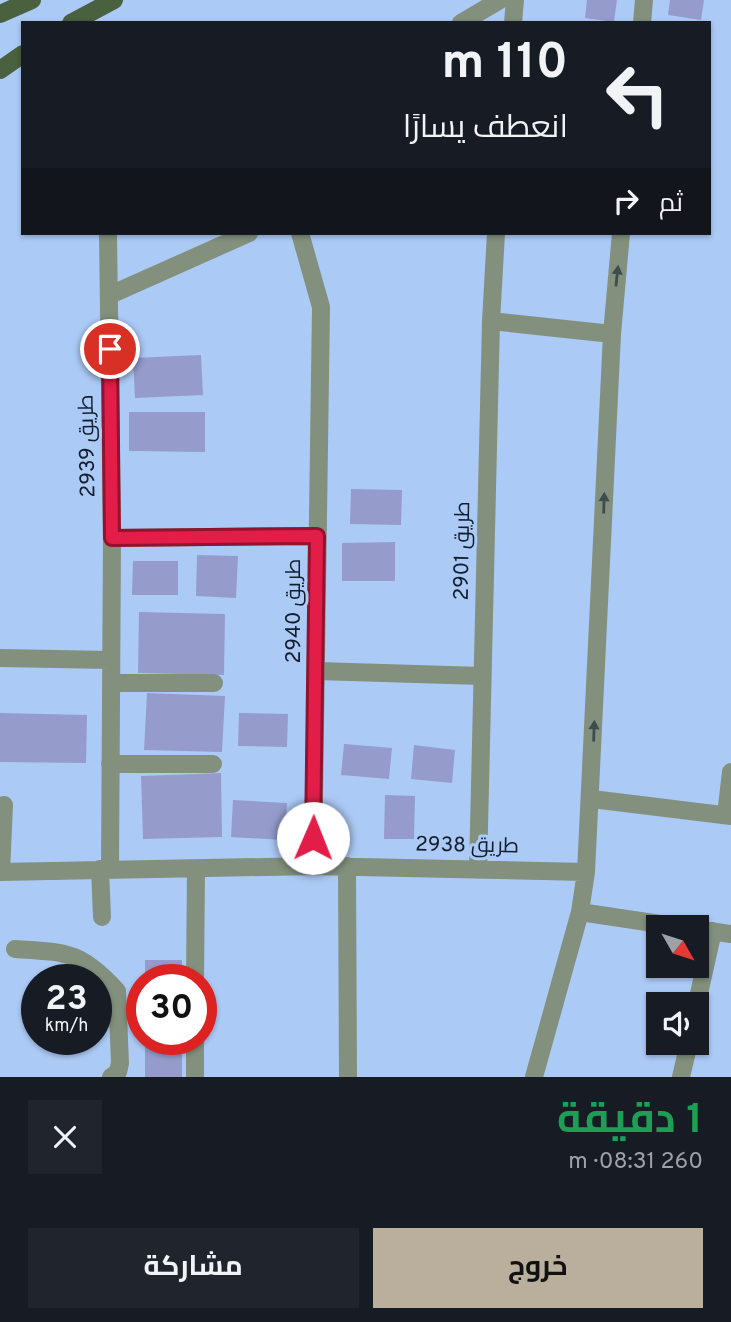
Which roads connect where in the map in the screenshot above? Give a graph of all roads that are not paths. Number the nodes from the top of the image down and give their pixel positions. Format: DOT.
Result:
graph roads {
  1 [pos="32,0"];
  2 [pos="114,0"];
  3 [pos="500,0"];
  4 [pos="515,0"];
  5 [pos="644,0"];
  6 [pos="1,13"];
  7 [pos="75,21"];
  8 [pos="464,21"];
  9 [pos="513,21"];
  10 [pos="642,21"];
  11 [pos="21,48"];
  12 [pos="21,55"];
  13 [pos="0,56"];
  14 [pos="0,70"];
  15 [pos="108,235"];
  16 [pos="245,235"];
  17 [pos="301,235"];
  18 [pos="496,235"];
  19 [pos="621,235"];
  20 [pos="110,295"];
  21 [pos="491,321"];
  22 [pos="611,334"];
  23 [pos="317,536"];
  24 [pos="112,538"];
  25 [pos="0,657"];
  26 [pos="111,660"];
  27 [pos="317,671"];
  28 [pos="482,676"];
  29 [pos="111,683"];
  30 [pos="215,683"];
  31 [pos="110,764"];
  32 [pos="213,764"];
  33 [pos="731,772"];
  34 [pos="592,799"];
  35 [pos="4,805"];
  36 [pos="729,816"];
  37 [pos="313,866"];
  38 [pos="347,866"];
  39 [pos="105,869"];
  40 [pos="196,869"];
  41 [pos="478,870"];
  42 [pos="1,872"];
  43 [pos="586,872"];
  44 [pos="580,912"];
  45 [pos="102,917"];
  46 [pos="646,922"];
  47 [pos="709,931"];
  48 [pos="731,934"];
  49 [pos="15,949"];
  50 [pos="195,964"];
  51 [pos="195,1055"];
  52 [pos="686,1055"];
  53 [pos="111,1077"];
  54 [pos="195,1077"];
  55 [pos="348,1077"];
  56 [pos="534,1077"];
  57 [pos="681,1077"];
  1 -- 6 [label="main road"];
  2 -- 7 [label="main road"];
  3 -- 8 [label="street"];
  4 -- 9 [label="street"];
  5 -- 10 [label="street"];
  11 -- 13 [label="main road"];
  12 -- 14 [label="main road"];
  15 -- 20 [label="street, طريق 2939"];
  16 -- 20 [label="street"];
  17 -- 23 [label="street, طريق 2940"];
  18 -- 21 [label="street, طريق 2901"];
  22 -- 19 [label="street, one-way"];
  20 -- 24 [label="street, طريق 2939"];
  21 -- 22 [label="street"];
  21 -- 28 [label="street, طريق 2901"];
  34 -- 22 [label="street, one-way"];
  23 -- 24 [label="street"];
  23 -- 27 [label="street, طريق 2940"];
  24 -- 26 [label="street, طريق 2939"];
  25 -- 26 [label="street"];
  26 -- 29 [label="street, طريق 2939"];
  27 -- 28 [label="street"];
  27 -- 37 [label="street, طريق 2940"];
  28 -- 41 [label="street, طريق 2901"];
  29 -- 30 [label="street"];
  29 -- 31 [label="street, طريق 2939"];
  31 -- 32 [label="street"];
  31 -- 39 [label="street, طريق 2939"];
  33 -- 36 [label="street"];
  34 -- 36 [label="street"];
  34 -- 43 [label="street"];
  35 -- 42 [label="street"];
  37 -- 38 [label="street, طريق 2938"];
  37 -- 40 [label="street, طريق 2938"];
  38 -- 41 [label="street, طريق 2938"];
  38 -- 55 [label="street"];
  39 -- 40 [label="street, طريق 2938"];
  39 -- 42 [label="street, طريق 2938"];
  39 -- 45 [label="street, طريق 2939"];
  40 -- 50 [label="street"];
  41 -- 43 [label="street, طريق 2938"];
  43 -- 44 [label="street"];
  44 -- 46 [label="street"];
  44 -- 56 [label="street"];
  47 -- 48 [label="street"];
  49 -- 53 [label="street"];
  51 -- 54 [label="street"];
  52 -- 57 [label="street"];
}
